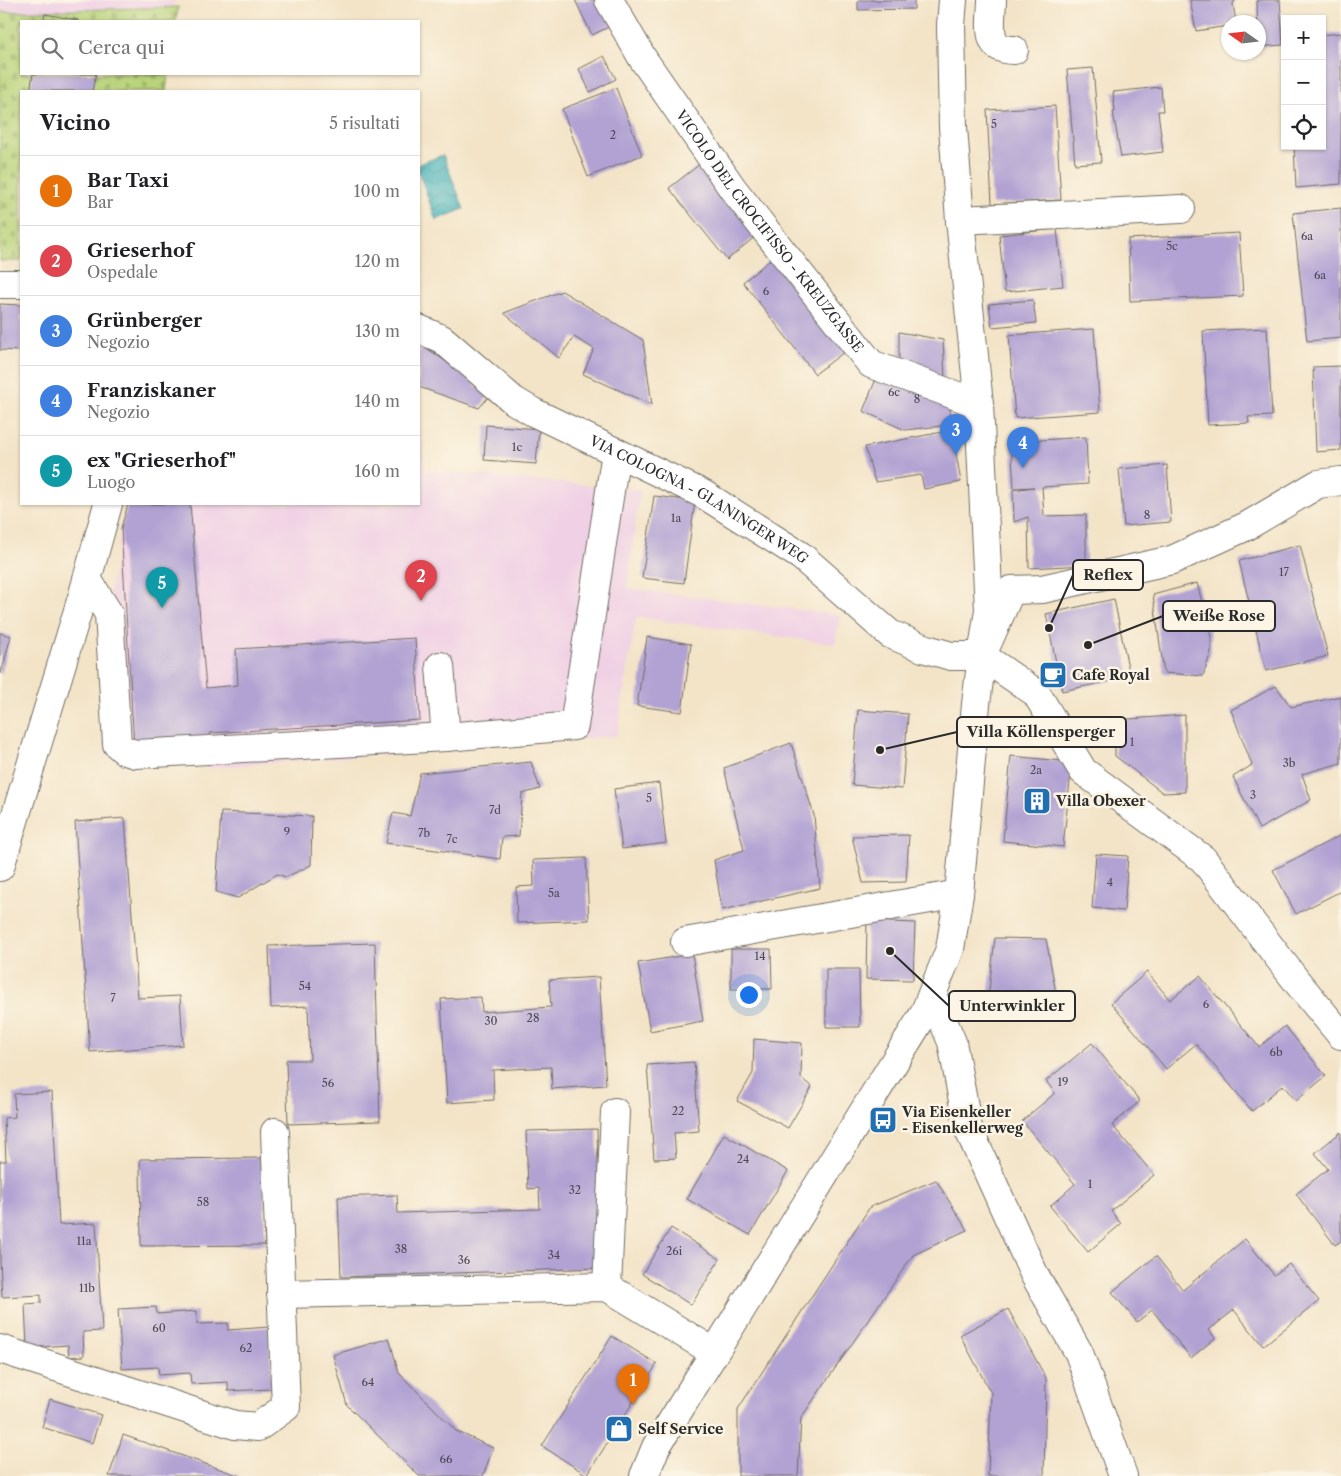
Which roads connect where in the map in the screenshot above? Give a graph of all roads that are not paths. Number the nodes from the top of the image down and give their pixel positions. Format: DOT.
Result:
graph roads {
  1 [pos="609,0"];
  2 [pos="953,0"];
  3 [pos="992,0"];
  4 [pos="1014,50"];
  5 [pos="1181,209"];
  6 [pos="960,220"];
  7 [pos="0,284"];
  8 [pos="20,284"];
  9 [pos="420,329"];
  10 [pos="979,404"];
  11 [pos="616,452"];
  12 [pos="1341,481"];
  13 [pos="108,505"];
  14 [pos="87,579"];
  15 [pos="982,656"];
  16 [pos="440,666"];
  17 [pos="446,737"];
  18 [pos="0,867"];
  19 [pos="959,894"];
  20 [pos="685,942"];
  21 [pos="932,994"];
  22 [pos="1341,1035"];
  23 [pos="615,1112"];
  24 [pos="275,1132"];
  25 [pos="607,1287"];
  26 [pos="282,1294"];
  27 [pos="0,1349"];
  28 [pos="714,1352"];
  29 [pos="644,1476"];
  30 [pos="1123,1476"];
  1 -- 10 [label="street, VICOLO DEL CROCIFISSO - KREUZGASSE"];
  2 -- 6 [label="street"];
  3 -- 4 [label="street"];
  5 -- 6 [label="street"];
  6 -- 10 [label="street"];
  7 -- 8 [label="street"];
  9 -- 11 [label="street, VIA COLOGNA - GLANINGER WEG"];
  10 -- 15 [label="street"];
  11 -- 15 [label="street, VIA COLOGNA - GLANINGER WEG"];
  11 -- 17 [label="street"];
  12 -- 15 [label="street"];
  13 -- 14 [label="street"];
  14 -- 17 [label="street"];
  14 -- 18 [label="street"];
  15 -- 19 [label="street"];
  15 -- 22 [label="street"];
  16 -- 17 [label="street"];
  19 -- 20 [label="street"];
  19 -- 21 [label="street"];
  21 -- 28 [label="street"];
  21 -- 30 [label="street"];
  23 -- 25 [label="street"];
  24 -- 26 [label="street"];
  25 -- 26 [label="street"];
  25 -- 28 [label="street"];
  26 -- 27 [label="street"];
  28 -- 29 [label="street"];
}
